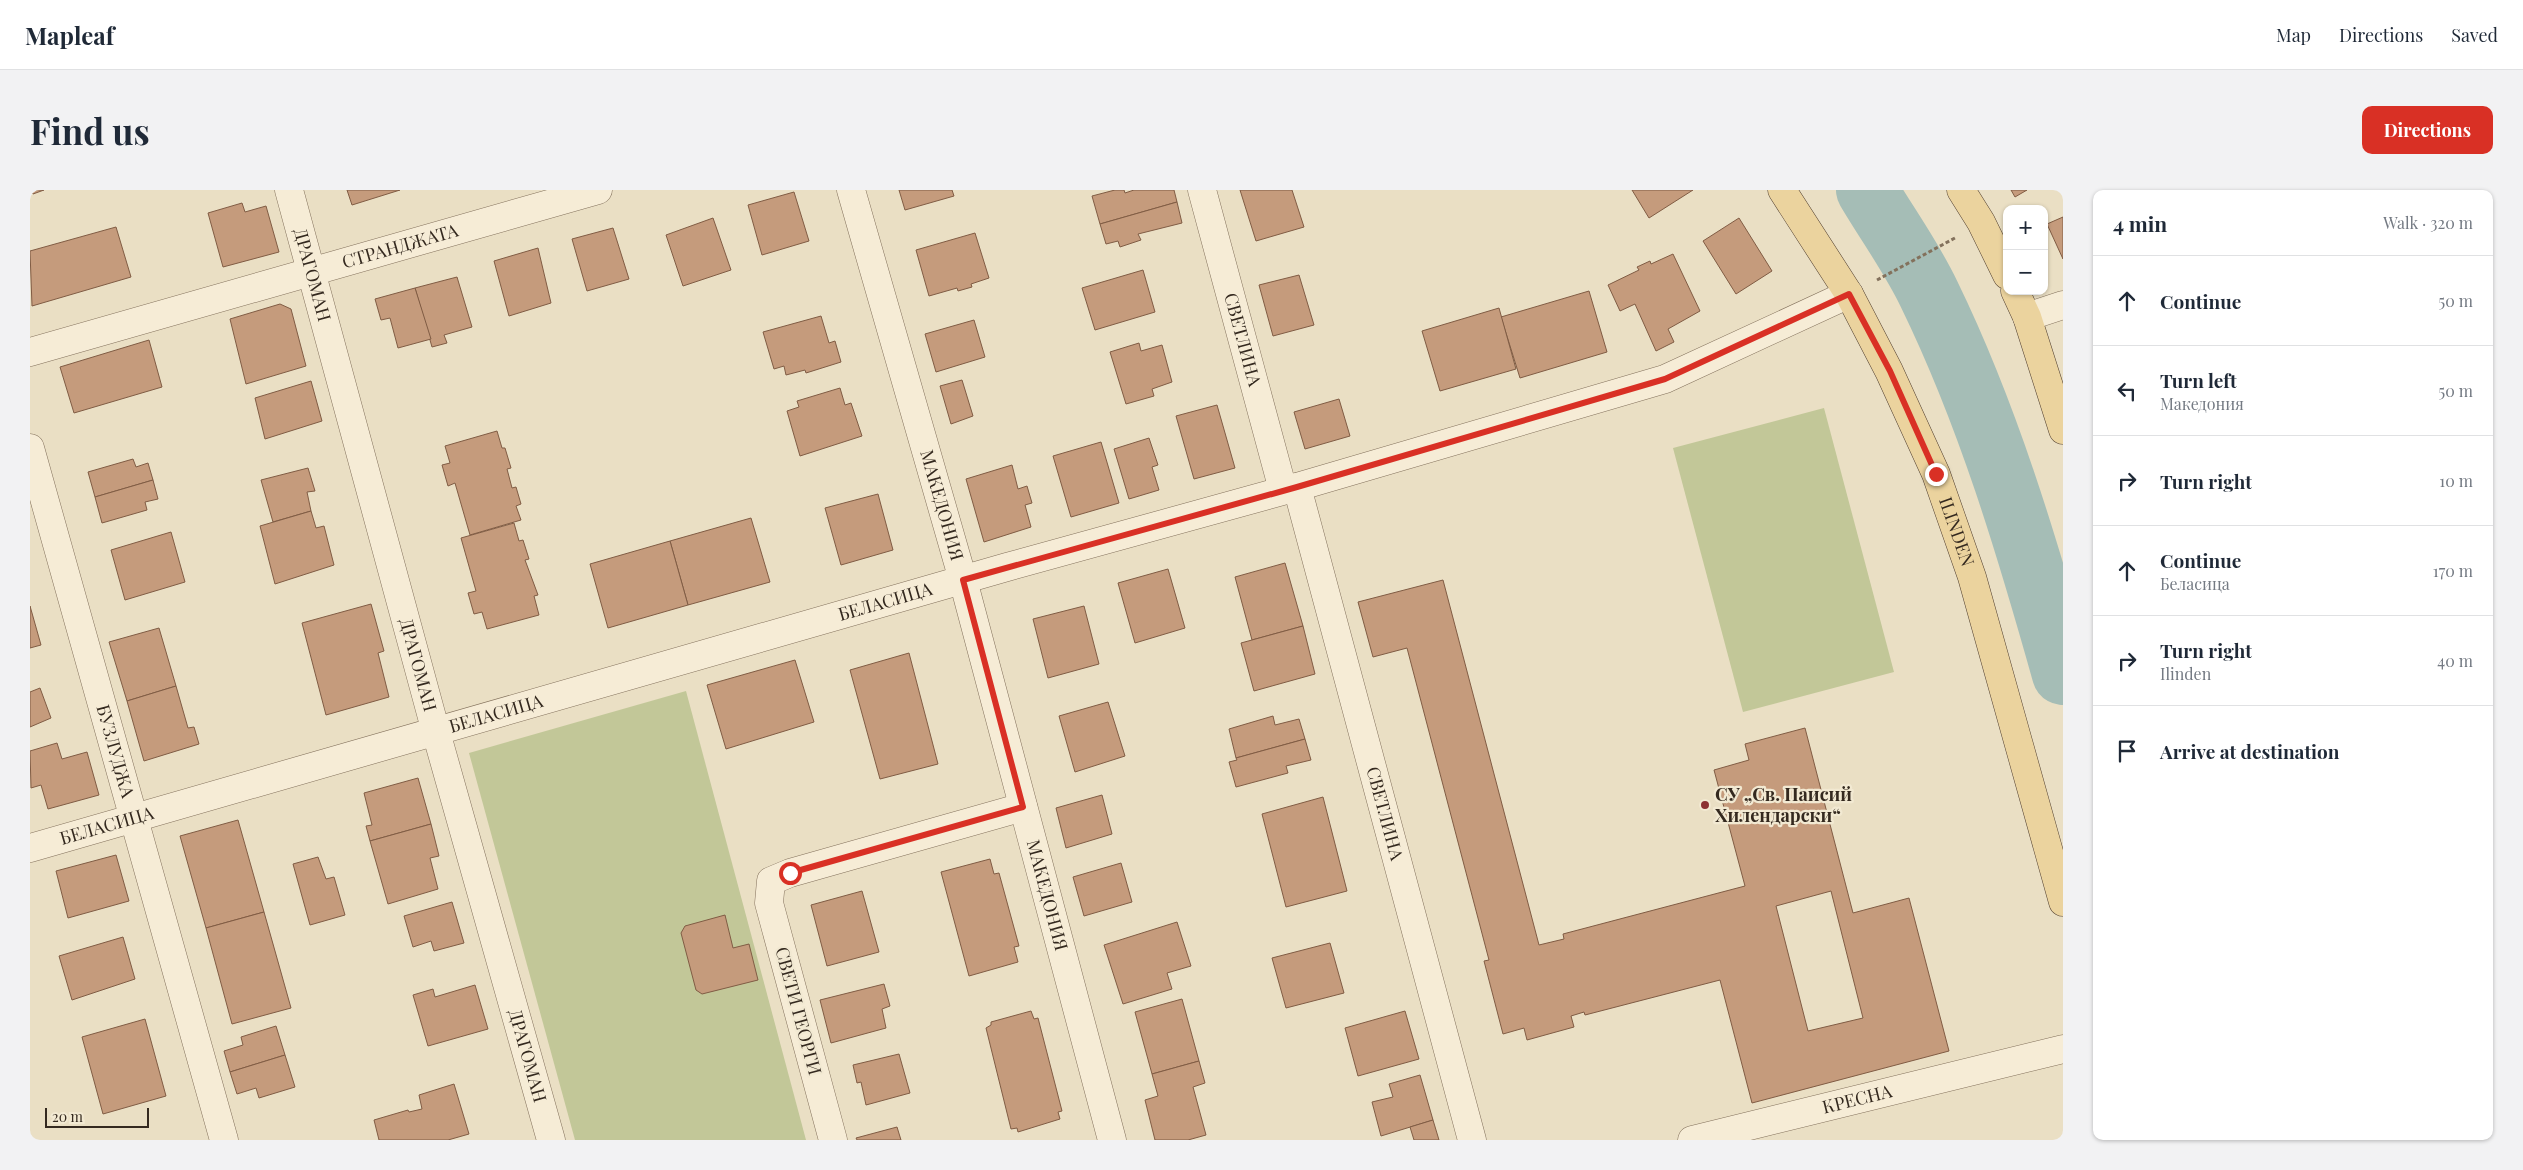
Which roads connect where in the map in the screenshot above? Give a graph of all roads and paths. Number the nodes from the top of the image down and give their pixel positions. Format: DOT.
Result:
graph roads {
  1 [pos="289,190"];
  2 [pos="598,190"];
  3 [pos="851,190"];
  4 [pos="1202,190"];
  5 [pos="1782,190"];
  6 [pos="1961,190"];
  7 [pos="1934,250"];
  8 [pos="2003,267"];
  9 [pos="312,272"];
  10 [pos="1890,274"];
  11 [pos="1849,294"];
  12 [pos="2017,295"];
  13 [pos="2063,305"];
  14 [pos="2027,317"];
  15 [pos="30,352"];
  16 [pos="2063,430"];
  17 [pos="30,448"];
  18 [pos="1290,488"];
  19 [pos="963,580"];
  20 [pos="436,732"];
  21 [pos="1023,807"];
  22 [pos="135,819"];
  23 [pos="30,848"];
  24 [pos="2063,902"];
  25 [pos="2063,1048"];
  26 [pos="1751,1133"];
  27 [pos="543,1134"];
  28 [pos="224,1140"];
  29 [pos="833,1140"];
  30 [pos="1112,1140"];
  31 [pos="1472,1140"];
  32 [pos="1692,1140"];
  1 -- 9 [label="street, ДРАГОМАН"];
  2 -- 9 [label="street, СТРАНДЖАТА"];
  3 -- 19 [label="street, МАКЕДОНИЯ"];
  4 -- 18 [label="street, СВЕТЛИНА"];
  5 -- 11 [label="main road, ILINDEN"];
  6 -- 8 [label="main road"];
  7 -- 10 [label="path"];
  9 -- 15 [label="street, СТРАНДЖАТА"];
  9 -- 20 [label="street, ДРАГОМАН"];
  11 -- 18 [label="street"];
  11 -- 24 [label="main road, ILINDEN"];
  12 -- 14 [label="main road"];
  13 -- 14 [label="street"];
  14 -- 16 [label="main road"];
  17 -- 22 [label="street, БУЗЛУДЖА"];
  18 -- 19 [label="street, БЕЛАСИЦА"];
  18 -- 31 [label="street, СВЕТЛИНА"];
  19 -- 20 [label="street, БЕЛАСИЦА"];
  19 -- 21 [label="street, МАКЕДОНИЯ"];
  20 -- 22 [label="street, БЕЛАСИЦА"];
  20 -- 27 [label="street, ДРАГОМАН"];
  21 -- 29 [label="street, СВЕТИ ГЕОРГИ"];
  21 -- 30 [label="street, МАКЕДОНИЯ"];
  22 -- 23 [label="street, БЕЛАСИЦА"];
  22 -- 28 [label="street, БУЗЛУДЖА"];
  25 -- 26 [label="street, КРЕСНА"];
  26 -- 32 [label="street, КРЕСНА"];
}
